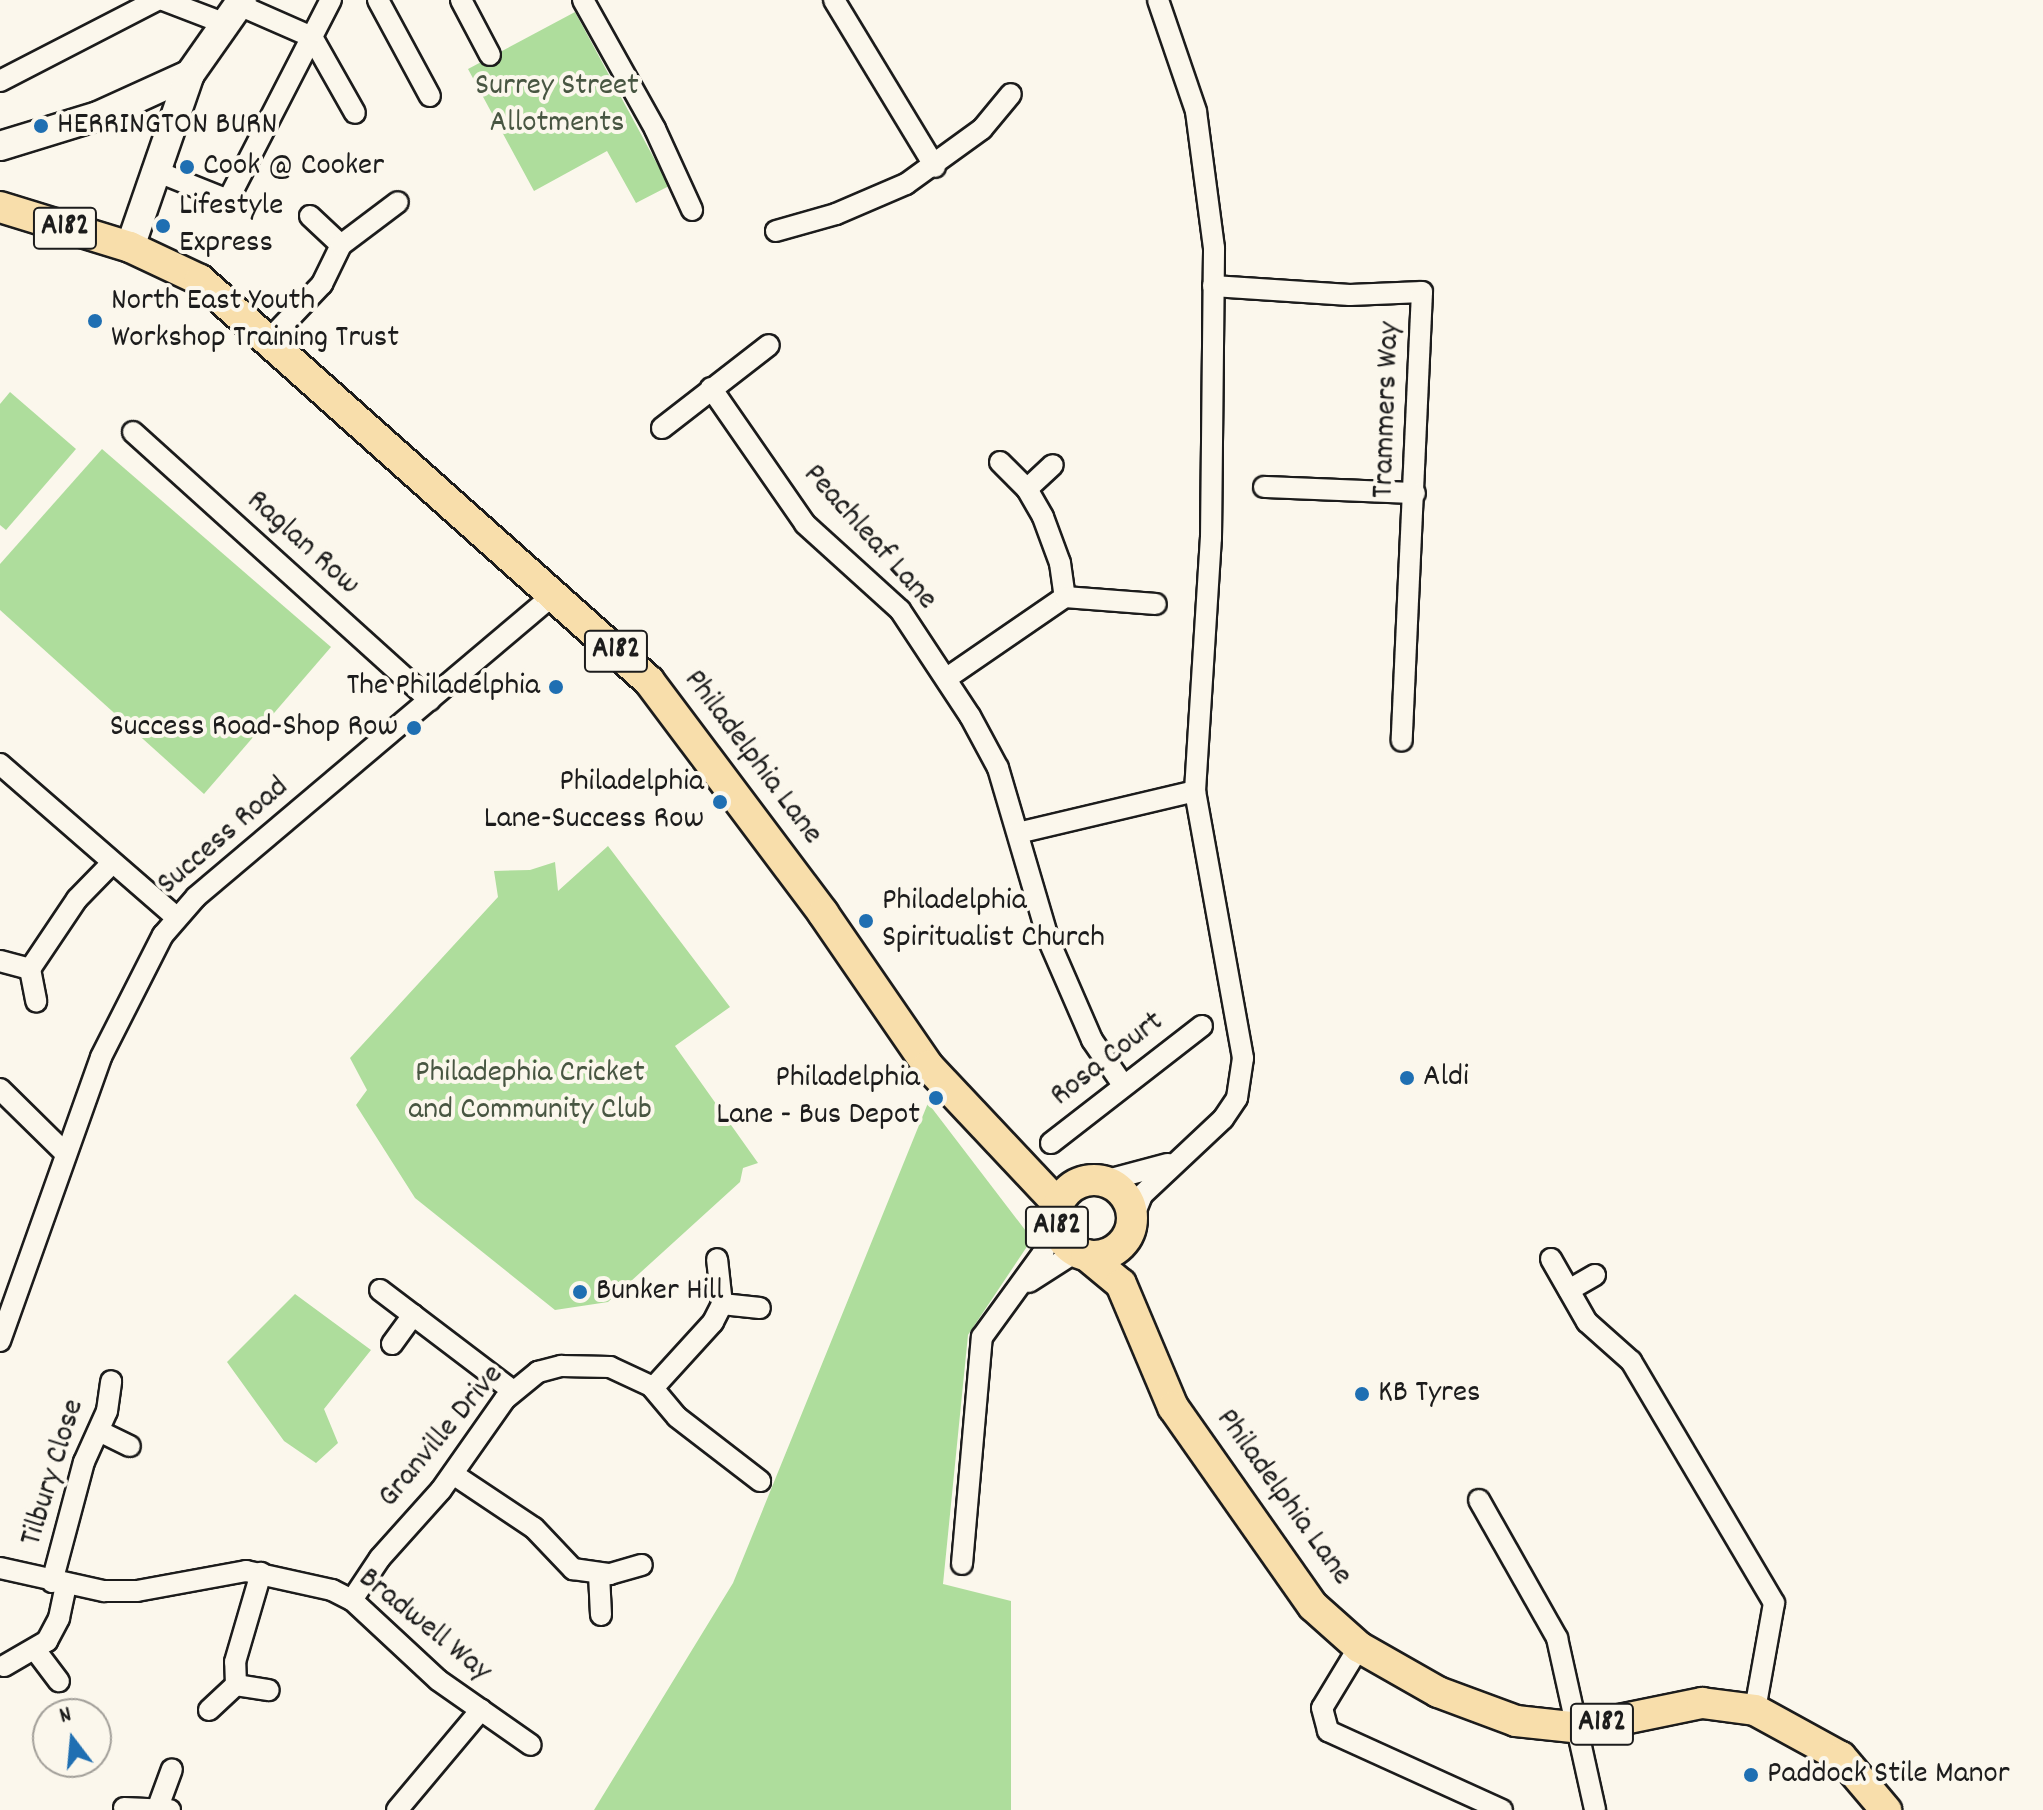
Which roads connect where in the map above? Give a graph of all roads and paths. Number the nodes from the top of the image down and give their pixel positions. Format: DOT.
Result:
graph roads {
  1 [pos="160,0"];
  2 [pos="331,0"];
  3 [pos="378,0"];
  4 [pos="461,0"];
  5 [pos="583,0"];
  6 [pos="834,0"];
  7 [pos="1158,0"];
  8 [pos="236,10"];
  9 [pos="312,37"];
  10 [pos="490,55"];
  11 [pos="190,74"];
  12 [pos="0,81"];
  13 [pos="1011,94"];
  14 [pos="430,96"];
  15 [pos="355,113"];
  16 [pos="0,146"];
  17 [pos="935,167"];
  18 [pos="153,170"];
  19 [pos="398,202"];
  20 [pos="0,207"];
  21 [pos="692,210"];
  22 [pos="310,216"];
  23 [pos="776,231"];
  24 [pos="341,245"];
  25 [pos="130,247"];
  26 [pos="1213,286"];
  27 [pos="268,341"];
  28 [pos="769,345"];
  29 [pos="711,388"];
  30 [pos="662,428"];
  31 [pos="133,432"];
  32 [pos="1000,462"];
  33 [pos="1053,465"];
  34 [pos="1264,487"];
  35 [pos="1027,489"];
  36 [pos="1415,493"];
  37 [pos="554,595"];
  38 [pos="1065,597"];
  39 [pos="1156,604"];
  40 [pos="947,678"];
  41 [pos="430,700"];
  42 [pos="1402,741"];
  43 [pos="0,764"];
  44 [pos="1195,791"];
  45 [pos="1018,833"];
  46 [pos="112,863"];
  47 [pos="176,917"];
  48 [pos="0,961"];
  49 [pos="30,969"];
  50 [pos="36,1001"];
  51 [pos="1202,1026"];
  52 [pos="1123,1085"];
  53 [pos="0,1089"];
  54 [pos="1051,1143"];
  55 [pos="1008,1146"];
  56 [pos="64,1152"];
  57 [pos="1176,1161"];
  58 [pos="1092,1181"];
  59 [pos="1057,1210"];
  60 [pos="1131,1225"];
  61 [pos="1081,1254"];
  62 [pos="717,1259"];
  63 [pos="1551,1259"];
  64 [pos="1595,1275"];
  65 [pos="9,1285"];
  66 [pos="380,1290"];
  67 [pos="1569,1290"];
  68 [pos="1016,1292"];
  69 [pos="722,1304"];
  70 [pos="760,1308"];
  71 [pos="413,1315"];
  72 [pos="1144,1329"];
  73 [pos="0,1341"];
  74 [pos="392,1344"];
  75 [pos="111,1381"];
  76 [pos="653,1388"];
  77 [pos="513,1391"];
  78 [pos="101,1432"];
  79 [pos="130,1446"];
  80 [pos="453,1474"];
  81 [pos="760,1481"];
  82 [pos="1479,1500"];
  83 [pos="962,1564"];
  84 [pos="642,1565"];
  85 [pos="0,1568"];
  86 [pos="261,1573"];
  87 [pos="599,1574"];
  88 [pos="59,1583"];
  89 [pos="352,1600"];
  90 [pos="601,1615"];
  91 [pos="1359,1647"];
  92 [pos="36,1651"];
  93 [pos="4,1666"];
  94 [pos="59,1681"];
  95 [pos="236,1685"];
  96 [pos="269,1690"];
  97 [pos="209,1710"];
  98 [pos="481,1710"];
  99 [pos="1755,1710"];
  100 [pos="1580,1728"];
  101 [pos="531,1745"];
  102 [pos="172,1769"];
  103 [pos="124,1808"];
  104 [pos="164,1808"];
  105 [pos="397,1810"];
  106 [pos="1502,1810"];
  107 [pos="1595,1810"];
  108 [pos="1886,1810"];
  1 -- 8 [label="street"];
  1 -- 12 [label="street"];
  2 -- 9 [label="street"];
  3 -- 14 [label="street"];
  4 -- 10 [label="street"];
  5 -- 21 [label="street"];
  6 -- 17 [label="street"];
  7 -- 26 [label="street"];
  8 -- 9 [label="street"];
  8 -- 11 [label="main road"];
  9 -- 15 [label="street"];
  9 -- 18 [label="street"];
  11 -- 16 [label="main road"];
  11 -- 18 [label="main road"];
  13 -- 17 [label="street"];
  17 -- 23 [label="street"];
  18 -- 25 [label="main road"];
  19 -- 24 [label="street"];
  20 -- 25 [label="main road, A182"];
  22 -- 24 [label="street"];
  24 -- 27 [label="street"];
  25 -- 27 [label="main road, Philadelphia Lane / A182"];
  26 -- 36 [label="street, Trammers Way"];
  26 -- 44 [label="street"];
  27 -- 37 [label="main road, Philadelphia Lane / A182"];
  28 -- 29 [label="street"];
  29 -- 30 [label="street"];
  29 -- 40 [label="street, Peachleaf Lane"];
  31 -- 41 [label="street, Raglan Row"];
  32 -- 35 [label="street"];
  33 -- 35 [label="street"];
  34 -- 36 [label="street"];
  35 -- 38 [label="street"];
  36 -- 42 [label="street, Trammers Way"];
  37 -- 41 [label="street, Success Road"];
  37 -- 55 [label="main road, Philadelphia Lane / A182"];
  38 -- 39 [label="street"];
  38 -- 40 [label="street"];
  40 -- 45 [label="street, Peachleaf Lane"];
  41 -- 47 [label="street, Success Road"];
  43 -- 46 [label="street"];
  44 -- 45 [label="street"];
  44 -- 57 [label="street"];
  45 -- 52 [label="street, Peachleaf Lane"];
  46 -- 47 [label="street"];
  46 -- 49 [label="street"];
  47 -- 56 [label="street, Success Road"];
  48 -- 49 [label="street"];
  49 -- 50 [label="street"];
  51 -- 52 [label="street, Rosa Court"];
  52 -- 54 [label="street, Rosa Court"];
  53 -- 56 [label="street"];
  55 -- 58 [label="main road, Philadelphia Lane / A182"];
  55 -- 59 [label="main road, Philadelphia Lane / A182"];
  56 -- 65 [label="street, Success Road"];
  57 -- 58 [label="street"];
  57 -- 60 [label="street"];
  58 -- 59 [label="main road, A182"];
  58 -- 60 [label="main road, Philadelphia Lane / A182"];
  59 -- 61 [label="main road, Philadelphia Lane / A182"];
  59 -- 68 [label="street"];
  60 -- 61 [label="main road, A182"];
  60 -- 72 [label="main road, Philadelphia Lane / A182"];
  61 -- 68 [label="street"];
  61 -- 72 [label="main road, Philadelphia Lane / A182"];
  62 -- 69 [label="street"];
  63 -- 67 [label="street"];
  64 -- 67 [label="street"];
  65 -- 73 [label="street, Success Road"];
  66 -- 71 [label="street"];
  67 -- 99 [label="street"];
  68 -- 83 [label="street"];
  69 -- 70 [label="street"];
  69 -- 76 [label="street"];
  71 -- 74 [label="street"];
  71 -- 77 [label="street"];
  72 -- 91 [label="main road, Philadelphia Lane / A182"];
  75 -- 78 [label="street, Tilbury Close"];
  76 -- 77 [label="street, Granville Drive"];
  76 -- 81 [label="street, Granville Drive"];
  77 -- 80 [label="street, Granville Drive"];
  78 -- 79 [label="street"];
  78 -- 88 [label="street, Tilbury Close"];
  80 -- 87 [label="street"];
  80 -- 89 [label="street, Granville Drive"];
  82 -- 100 [label="street"];
  84 -- 87 [label="street"];
  85 -- 88 [label="street, Bradwell Way"];
  86 -- 88 [label="street, Bradwell Way"];
  86 -- 89 [label="street, Bradwell Way"];
  86 -- 95 [label="street"];
  87 -- 90 [label="street"];
  88 -- 92 [label="street, Tilbury Close"];
  89 -- 98 [label="street, Bradwell Way"];
  91 -- 100 [label="main road, Philadelphia Lane / A182"];
  91 -- 106 [label="street"];
  92 -- 93 [label="street"];
  92 -- 94 [label="street"];
  95 -- 96 [label="street"];
  95 -- 97 [label="street"];
  98 -- 101 [label="street, Bradwell Way"];
  98 -- 105 [label="street, Bradwell Way"];
  99 -- 100 [label="main road, Philadelphia Lane / A182"];
  99 -- 108 [label="main road, Philadelphia Lane / A182"];
  100 -- 107 [label="street"];
  102 -- 104 [label="street"];
  103 -- 104 [label="street"];
}
